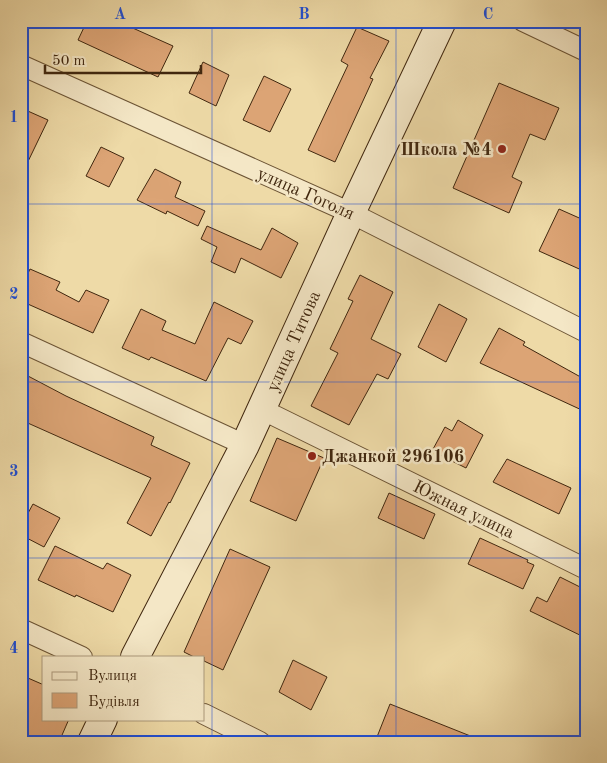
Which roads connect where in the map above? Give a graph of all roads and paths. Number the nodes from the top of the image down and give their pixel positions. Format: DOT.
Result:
graph roads {
  1 [pos="442,21"];
  2 [pos="523,21"];
  3 [pos="586,51"];
  4 [pos="21,64"];
  5 [pos="351,212"];
  6 [pos="586,332"];
  7 [pos="21,342"];
  8 [pos="262,409"];
  9 [pos="245,445"];
  10 [pos="586,570"];
  11 [pos="21,629"];
  12 [pos="80,656"];
  13 [pos="137,656"];
  14 [pos="205,714"];
  15 [pos="103,720"];
  16 [pos="92,742"];
  17 [pos="260,742"];
  1 -- 5 [label="main road, улица Титова"];
  2 -- 3 [label="street"];
  4 -- 5 [label="street, улица Гоголя"];
  5 -- 6 [label="street, улица Гоголя"];
  5 -- 8 [label="main road, улица Титова"];
  7 -- 9 [label="street"];
  8 -- 9 [label="main road, улица Титова"];
  8 -- 10 [label="street, Южная улица"];
  9 -- 13 [label="main road, улица Титова"];
  11 -- 12 [label="street"];
  14 -- 17 [label="street"];
  15 -- 16 [label="main road"];
}
